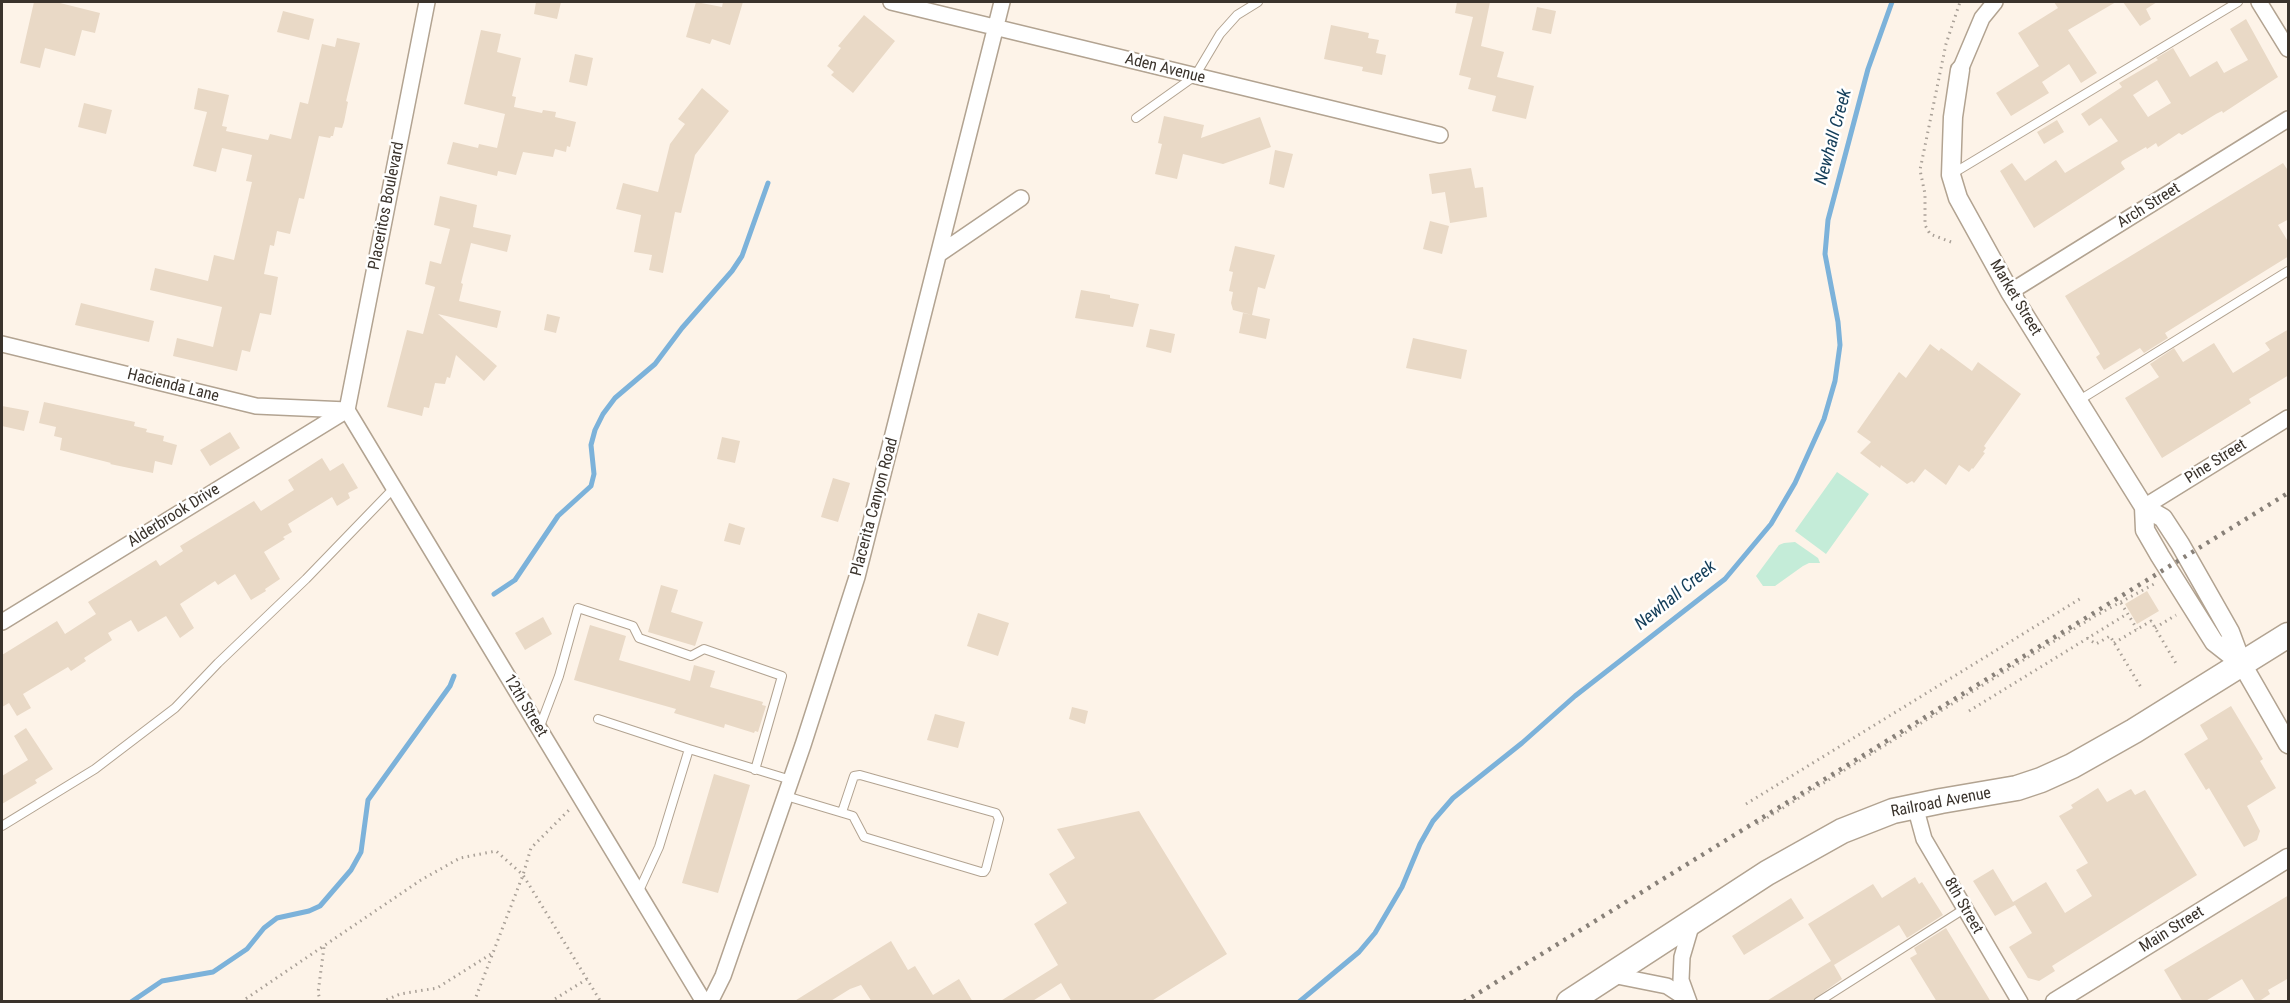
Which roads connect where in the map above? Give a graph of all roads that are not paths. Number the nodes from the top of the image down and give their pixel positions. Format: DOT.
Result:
graph roads {
  1 [pos="427,2"];
  2 [pos="891,2"];
  3 [pos="1002,2"];
  4 [pos="1258,2"];
  5 [pos="1995,2"];
  6 [pos="2238,2"];
  7 [pos="2259,2"];
  8 [pos="996,28"];
  9 [pos="2289,48"];
  10 [pos="1960,70"];
  11 [pos="1195,76"];
  12 [pos="1136,118"];
  13 [pos="2289,118"];
  14 [pos="1440,135"];
  15 [pos="1951,175"];
  16 [pos="1021,198"];
  17 [pos="939,254"];
  18 [pos="2289,271"];
  19 [pos="2010,292"];
  20 [pos="2,344"];
  21 [pos="2078,401"];
  22 [pos="347,410"];
  23 [pos="2289,418"];
  24 [pos="394,488"];
  25 [pos="2144,507"];
  26 [pos="2,622"];
  27 [pos="2289,635"];
  28 [pos="2241,664"];
  29 [pos="598,719"];
  30 [pos="539,729"];
  31 [pos="2288,742"];
  32 [pos="689,749"];
  33 [pos="755,770"];
  34 [pos="791,780"];
  35 [pos="786,796"];
  36 [pos="1915,806"];
  37 [pos="842,812"];
  38 [pos="2,826"];
  39 [pos="2289,858"];
  40 [pos="638,892"];
  41 [pos="1964,909"];
  42 [pos="1692,923"];
  43 [pos="1612,975"];
  44 [pos="1688,1000"];
  45 [pos="704,1002"];
  46 [pos="710,1002"];
  47 [pos="1569,1002"];
  48 [pos="1818,1002"];
  49 [pos="2020,1002"];
  50 [pos="2055,1002"];
  1 -- 22 [label="street, Placeritos Boulevard"];
  2 -- 8 [label="street, Aden Avenue"];
  3 -- 8 [label="street, Placerita Canyon Road"];
  4 -- 11 [label="lane"];
  5 -- 10 [label="street"];
  6 -- 15 [label="lane"];
  7 -- 9 [label="street"];
  8 -- 11 [label="street, Aden Avenue"];
  8 -- 17 [label="street, Placerita Canyon Road"];
  10 -- 15 [label="street, Market Street"];
  11 -- 12 [label="lane"];
  11 -- 14 [label="street, Aden Avenue"];
  13 -- 19 [label="street, Arch Street"];
  15 -- 19 [label="street, Market Street"];
  16 -- 17 [label="street"];
  17 -- 34 [label="street, Placerita Canyon Road"];
  18 -- 21 [label="lane"];
  19 -- 21 [label="street, Market Street"];
  20 -- 22 [label="street, Hacienda Lane"];
  21 -- 25 [label="street, Market Street"];
  22 -- 24 [label="street, 12th Street"];
  22 -- 26 [label="street, Alderbrook Drive"];
  23 -- 25 [label="street, Pine Street"];
  24 -- 30 [label="street, 12th Street"];
  24 -- 38 [label="lane"];
  25 -- 28 [label="street, Market Street"];
  27 -- 28 [label="main road, Railroad Avenue"];
  28 -- 31 [label="street, Market Street"];
  28 -- 36 [label="main road, Railroad Avenue"];
  29 -- 32 [label="lane"];
  30 -- 33 [label="lane"];
  30 -- 40 [label="street, 12th Street"];
  32 -- 33 [label="lane"];
  32 -- 40 [label="lane"];
  33 -- 34 [label="lane"];
  34 -- 35 [label="street, Placerita Canyon Road"];
  35 -- 37 [label="lane"];
  35 -- 46 [label="street, Placerita Canyon Road"];
  36 -- 41 [label="street, 8th Street"];
  36 -- 42 [label="main road, Railroad Avenue"];
  37 -- 37 [label="lane"];
  39 -- 50 [label="street, Main Street"];
  40 -- 45 [label="street, 12th Street"];
  41 -- 48 [label="lane"];
  41 -- 49 [label="street, 8th Street"];
  42 -- 43 [label="main road, Railroad Avenue"];
  42 -- 44 [label="street"];
  43 -- 44 [label="street"];
  43 -- 47 [label="main road, Railroad Avenue"];
}
